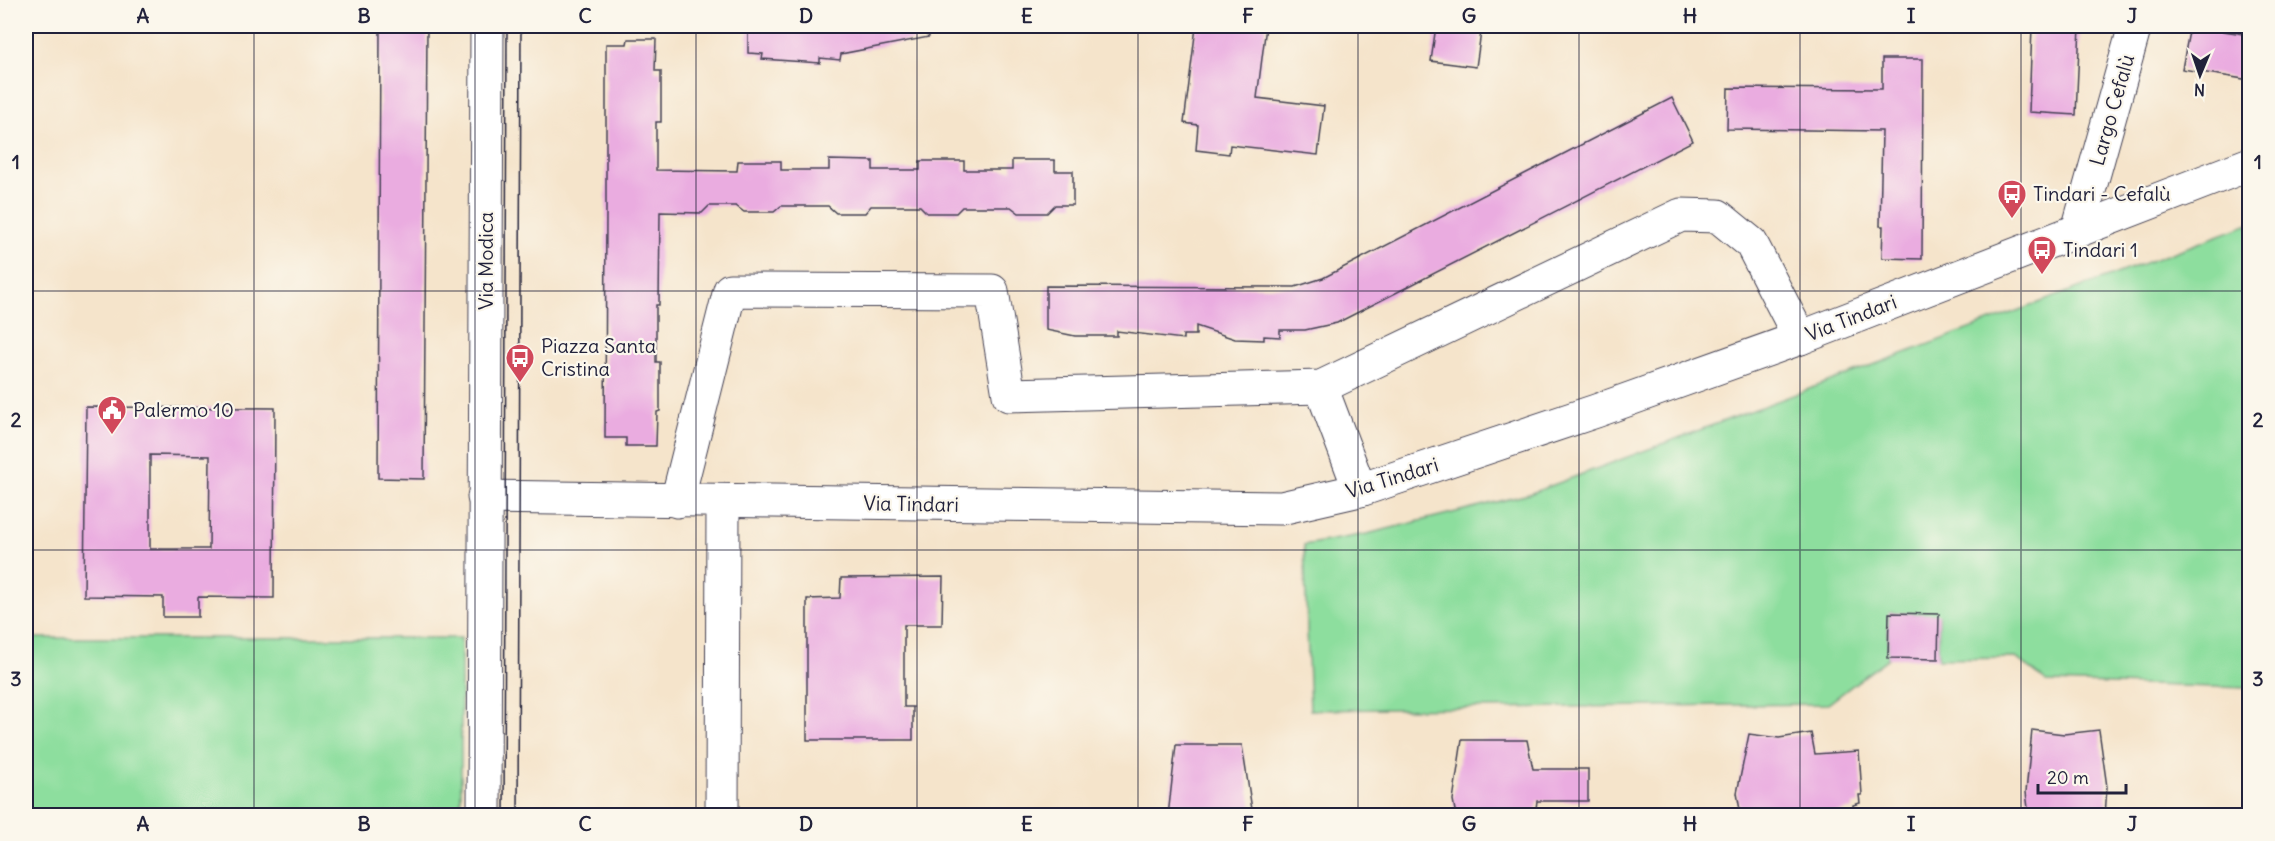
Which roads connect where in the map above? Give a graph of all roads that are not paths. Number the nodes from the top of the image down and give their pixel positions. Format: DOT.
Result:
graph roads {
  1 [pos="487,26"];
  2 [pos="2135,26"];
  3 [pos="2250,164"];
  4 [pos="2078,230"];
  5 [pos="1800,338"];
  6 [pos="1321,387"];
  7 [pos="1360,490"];
  8 [pos="484,497"];
  9 [pos="677,501"];
  10 [pos="723,502"];
  11 [pos="484,816"];
  12 [pos="722,816"];
  1 -- 8 [label="street, Via Modica"];
  2 -- 4 [label="street, Largo Cefalù"];
  3 -- 4 [label="street, Via Tindari"];
  4 -- 5 [label="street, Via Tindari"];
  5 -- 6 [label="street"];
  5 -- 7 [label="street, Via Tindari"];
  6 -- 7 [label="street"];
  6 -- 9 [label="street"];
  7 -- 10 [label="street, Via Tindari"];
  8 -- 9 [label="street, Via Tindari"];
  8 -- 11 [label="street"];
  9 -- 10 [label="street, Via Tindari"];
  10 -- 12 [label="street"];
}
